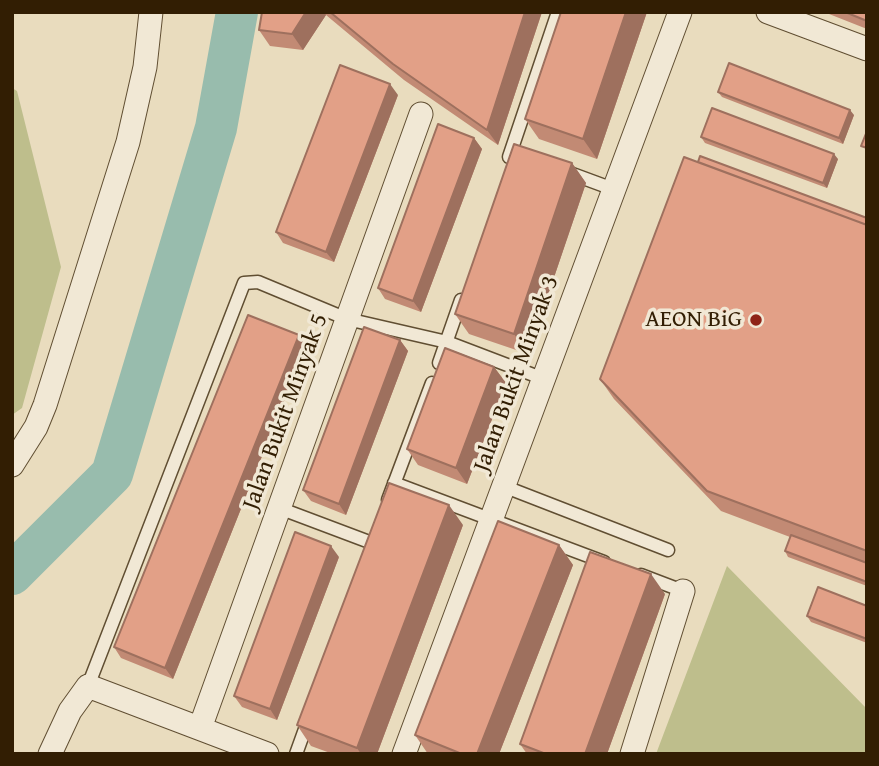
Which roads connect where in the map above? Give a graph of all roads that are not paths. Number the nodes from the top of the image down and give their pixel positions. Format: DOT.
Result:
graph roads {
  1 [pos="151,12"];
  2 [pos="558,12"];
  3 [pos="680,12"];
  4 [pos="768,12"];
  5 [pos="867,49"];
  6 [pos="421,114"];
  7 [pos="514,158"];
  8 [pos="550,166"];
  9 [pos="613,189"];
  10 [pos="464,291"];
  11 [pos="347,319"];
  12 [pos="447,342"];
  13 [pos="544,379"];
  14 [pos="12,465"];
  15 [pos="394,482"];
  16 [pos="503,486"];
  17 [pos="385,507"];
  18 [pos="279,508"];
  19 [pos="491,519"];
  20 [pos="372,543"];
  21 [pos="668,550"];
  22 [pos="596,559"];
  23 [pos="592,572"];
  24 [pos="683,591"];
  25 [pos="88,686"];
  26 [pos="314,704"];
  27 [pos="200,728"];
  28 [pos="50,754"];
  29 [pos="267,754"];
  30 [pos="296,754"];
  31 [pos="404,754"];
  32 [pos="632,754"];
  1 -- 14 [label="street"];
  2 -- 7 [label="lane"];
  3 -- 9 [label="street, Jalan Bukit Minyak 3"];
  4 -- 5 [label="street"];
  6 -- 11 [label="street, Jalan Bukit Minyak 5"];
  8 -- 9 [label="lane"];
  9 -- 13 [label="street, Jalan Bukit Minyak 3"];
  10 -- 12 [label="lane"];
  11 -- 12 [label="lane"];
  11 -- 18 [label="street, Jalan Bukit Minyak 5"];
  11 -- 25 [label="lane"];
  12 -- 13 [label="lane"];
  12 -- 15 [label="lane"];
  13 -- 16 [label="street, Jalan Bukit Minyak 3"];
  15 -- 17 [label="lane"];
  15 -- 19 [label="lane"];
  16 -- 19 [label="street, Jalan Bukit Minyak 3"];
  16 -- 21 [label="lane"];
  18 -- 20 [label="lane"];
  18 -- 27 [label="street, Jalan Bukit Minyak 5"];
  19 -- 22 [label="lane"];
  19 -- 31 [label="street, Jalan Bukit Minyak 3"];
  22 -- 23 [label="lane"];
  22 -- 24 [label="lane"];
  24 -- 32 [label="street"];
  25 -- 27 [label="street"];
  25 -- 28 [label="street"];
  26 -- 30 [label="lane"];
  27 -- 29 [label="street"];
}
